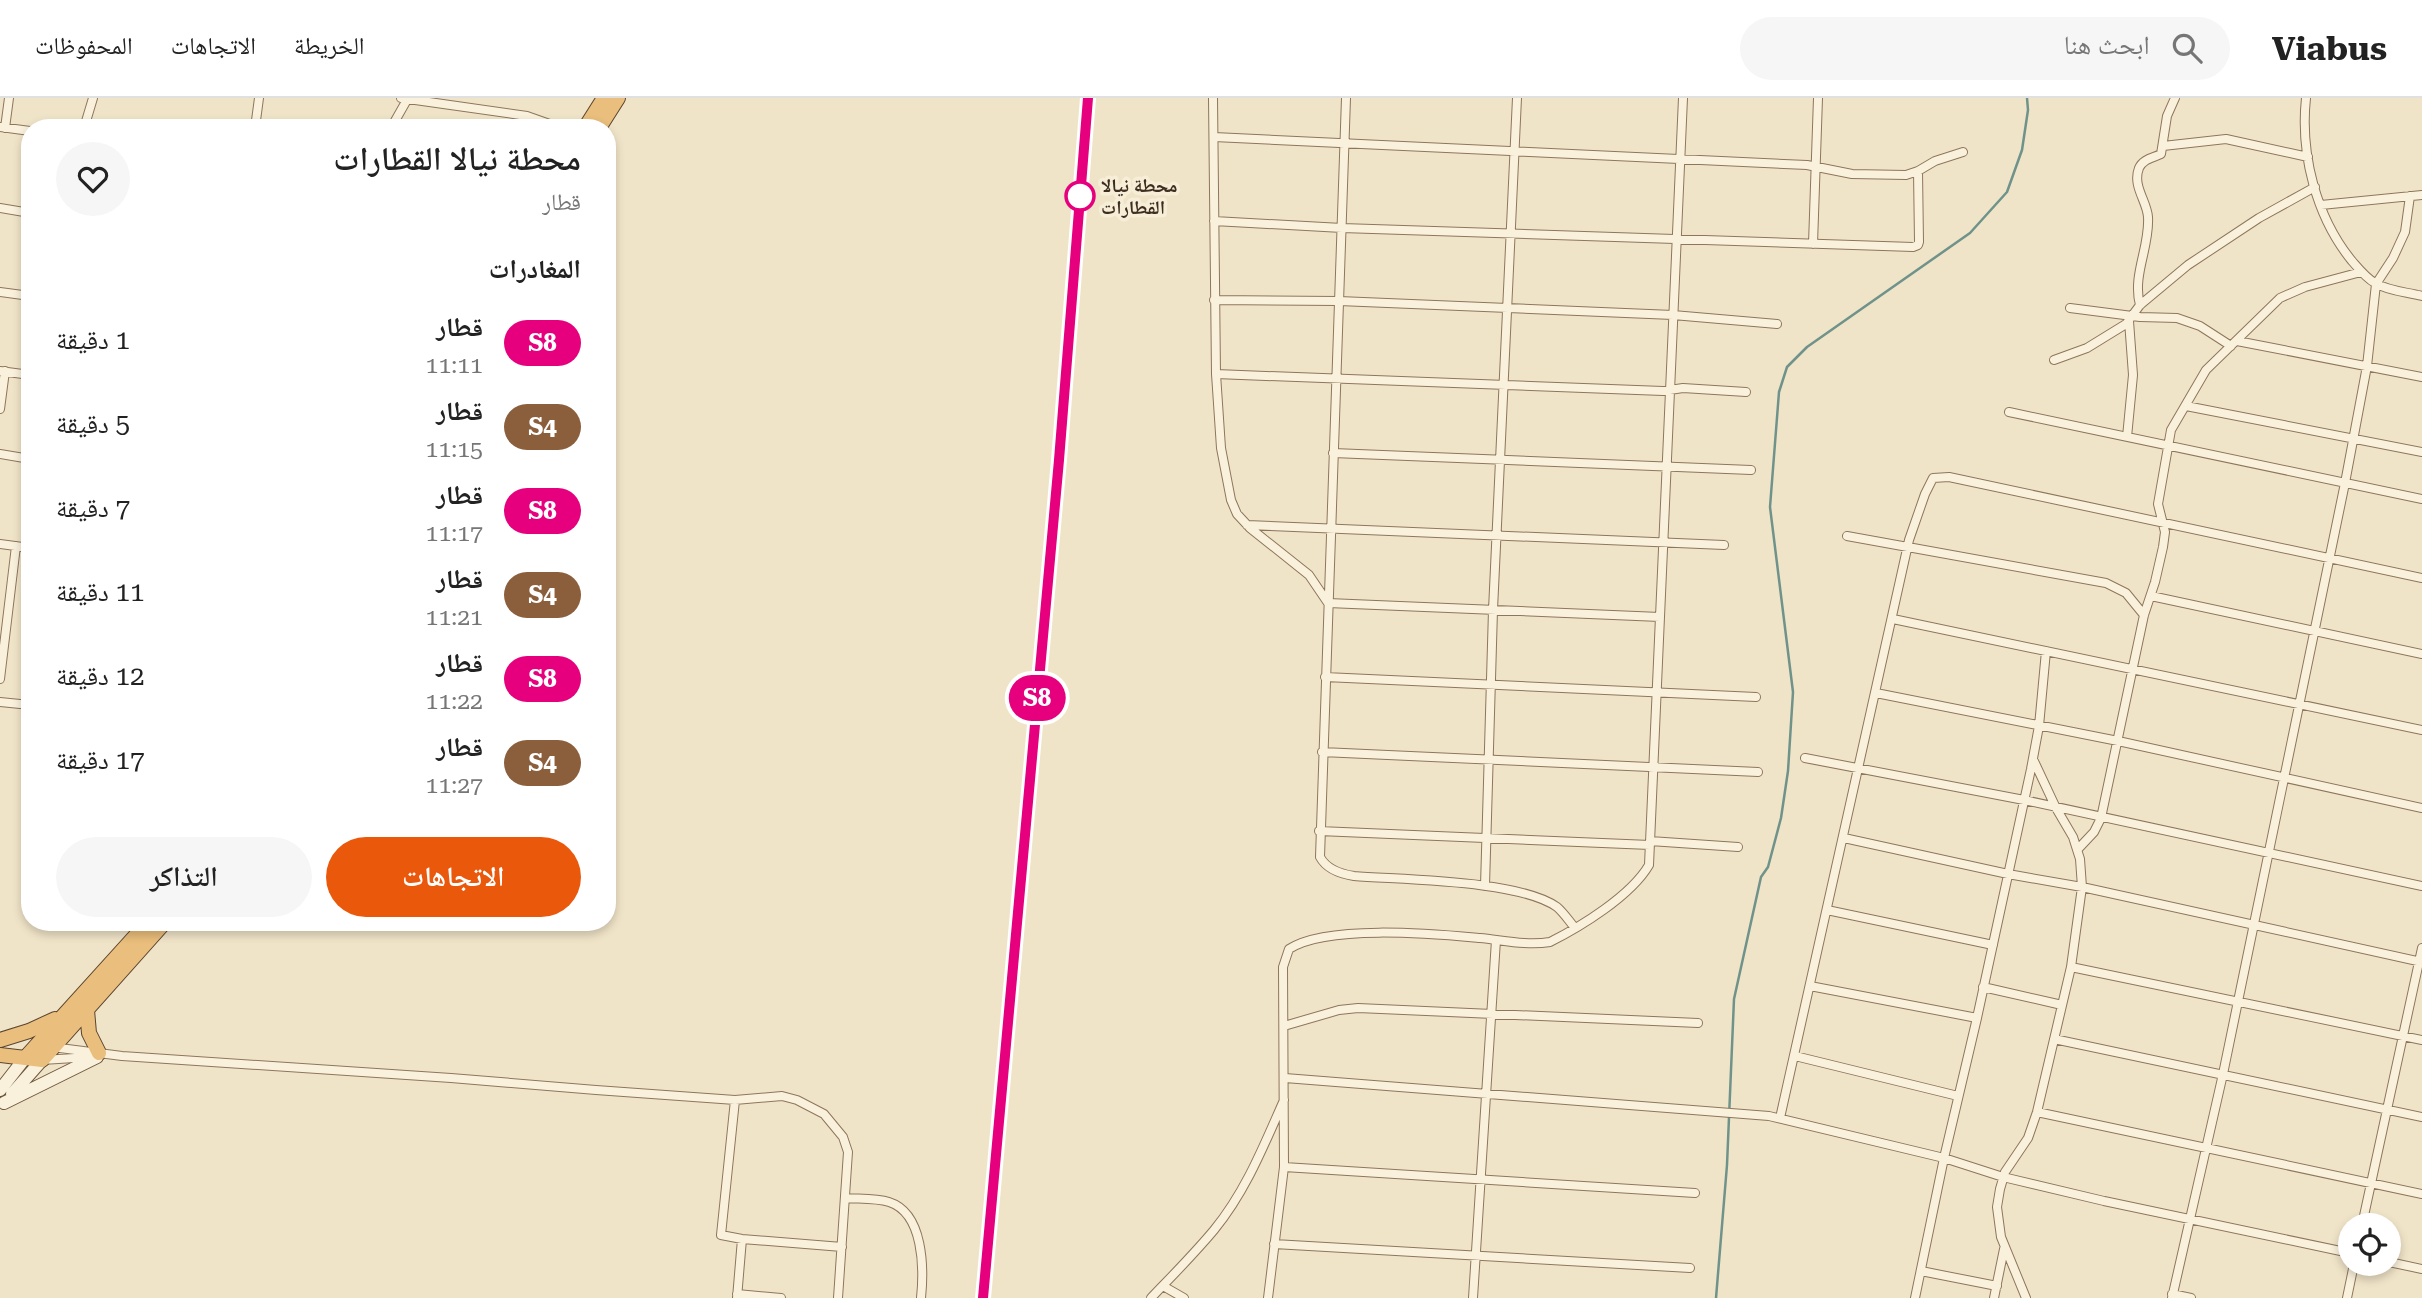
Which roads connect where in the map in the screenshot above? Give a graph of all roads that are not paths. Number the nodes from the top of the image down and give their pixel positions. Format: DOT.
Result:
graph roads {
  1 [pos="9,98"];
  2 [pos="93,98"];
  3 [pos="259,98"];
  4 [pos="401,98"];
  5 [pos="408,98"];
  6 [pos="604,98"];
  7 [pos="618,98"];
  8 [pos="1213,98"];
  9 [pos="1346,98"];
  10 [pos="1517,98"];
  11 [pos="1683,98"];
  12 [pos="1818,98"];
  13 [pos="2175,98"];
  14 [pos="2306,98"];
  15 [pos="87,119"];
  16 [pos="256,119"];
  17 [pos="396,119"];
  18 [pos="536,119"];
  19 [pos="591,119"];
  20 [pos="605,119"];
  21 [pos="2,127"];
  22 [pos="21,130"];
  23 [pos="1214,137"];
  24 [pos="1345,142"];
  25 [pos="2163,146"];
  26 [pos="1515,150"];
  27 [pos="1963,152"];
  28 [pos="1680,158"];
  29 [pos="2308,158"];
  30 [pos="1816,166"];
  31 [pos="1918,171"];
  32 [pos="2315,187"];
  33 [pos="2422,195"];
  34 [pos="2410,196"];
  35 [pos="2321,205"];
  36 [pos="0,208"];
  37 [pos="21,212"];
  38 [pos="1213,221"];
  39 [pos="1342,228"];
  40 [pos="1511,234"];
  41 [pos="1676,240"];
  42 [pos="1813,244"];
  43 [pos="2361,272"];
  44 [pos="2376,284"];
  45 [pos="0,292"];
  46 [pos="21,295"];
  47 [pos="2422,296"];
  48 [pos="1214,300"];
  49 [pos="1339,301"];
  50 [pos="2140,305"];
  51 [pos="2070,308"];
  52 [pos="1507,309"];
  53 [pos="1673,315"];
  54 [pos="2131,319"];
  55 [pos="1777,324"];
  56 [pos="2234,344"];
  57 [pos="2054,360"];
  58 [pos="2367,366"];
  59 [pos="2,371"];
  60 [pos="21,374"];
  61 [pos="1216,374"];
  62 [pos="2422,377"];
  63 [pos="1336,378"];
  64 [pos="1504,384"];
  65 [pos="1670,390"];
  66 [pos="1746,392"];
  67 [pos="2186,406"];
  68 [pos="0,409"];
  69 [pos="2009,412"];
  70 [pos="2127,437"];
  71 [pos="2354,437"];
  72 [pos="2167,446"];
  73 [pos="2422,452"];
  74 [pos="1333,453"];
  75 [pos="0,454"];
  76 [pos="21,457"];
  77 [pos="1501,458"];
  78 [pos="1666,465"];
  79 [pos="1751,470"];
  80 [pos="2345,483"];
  81 [pos="2422,499"];
  82 [pos="2164,524"];
  83 [pos="1247,525"];
  84 [pos="1330,529"];
  85 [pos="1497,536"];
  86 [pos="1847,537"];
  87 [pos="1663,542"];
  88 [pos="0,544"];
  89 [pos="1724,545"];
  90 [pos="16,546"];
  91 [pos="21,547"];
  92 [pos="1908,548"];
  93 [pos="2328,557"];
  94 [pos="2422,578"];
  95 [pos="2151,596"];
  96 [pos="1328,603"];
  97 [pos="1493,610"];
  98 [pos="2144,615"];
  99 [pos="1660,617"];
  100 [pos="1893,620"];
  101 [pos="2314,632"];
  102 [pos="2046,651"];
  103 [pos="2422,654"];
  104 [pos="2132,669"];
  105 [pos="1325,677"];
  106 [pos="0,679"];
  107 [pos="1490,684"];
  108 [pos="1657,693"];
  109 [pos="1876,693"];
  110 [pos="1756,697"];
  111 [pos="0,702"];
  112 [pos="21,704"];
  113 [pos="2299,704"];
  114 [pos="2039,726"];
  115 [pos="2422,730"];
  116 [pos="2118,741"];
  117 [pos="1322,752"];
  118 [pos="1805,758"];
  119 [pos="2033,759"];
  120 [pos="1488,760"];
  121 [pos="1653,769"];
  122 [pos="1859,769"];
  123 [pos="1758,772"];
  124 [pos="2283,779"];
  125 [pos="2024,800"];
  126 [pos="2056,808"];
  127 [pos="2422,808"];
  128 [pos="2101,818"];
  129 [pos="1319,831"];
  130 [pos="1486,838"];
  131 [pos="1844,838"];
  132 [pos="1650,843"];
  133 [pos="1738,847"];
  134 [pos="2078,849"];
  135 [pos="2268,854"];
  136 [pos="2008,874"];
  137 [pos="1485,886"];
  138 [pos="2422,886"];
  139 [pos="2082,887"];
  140 [pos="1828,910"];
  141 [pos="2252,925"];
  142 [pos="1575,928"];
  143 [pos="143,931"];
  144 [pos="154,931"];
  145 [pos="1496,940"];
  146 [pos="1993,945"];
  147 [pos="134,948"];
  148 [pos="2422,948"];
  149 [pos="2420,962"];
  150 [pos="2070,967"];
  151 [pos="1811,986"];
  152 [pos="1983,987"];
  153 [pos="2238,1000"];
  154 [pos="2062,1005"];
  155 [pos="87,1010"];
  156 [pos="62,1014"];
  157 [pos="1491,1014"];
  158 [pos="1977,1018"];
  159 [pos="1698,1023"];
  160 [pos="1284,1026"];
  161 [pos="2403,1036"];
  162 [pos="2054,1039"];
  163 [pos="2422,1040"];
  164 [pos="0,1042"];
  165 [pos="36,1045"];
  166 [pos="52,1047"];
  167 [pos="0,1055"];
  168 [pos="103,1055"];
  169 [pos="1795,1056"];
  170 [pos="25,1058"];
  171 [pos="43,1060"];
  172 [pos="2223,1074"];
  173 [pos="1285,1078"];
  174 [pos="1486,1095"];
  175 [pos="1958,1096"];
  176 [pos="1285,1097"];
  177 [pos="1,1100"];
  178 [pos="735,1100"];
  179 [pos="2388,1109"];
  180 [pos="2037,1112"];
  181 [pos="2422,1117"];
  182 [pos="1780,1118"];
  183 [pos="2207,1147"];
  184 [pos="1944,1158"];
  185 [pos="1284,1167"];
  186 [pos="2003,1177"];
  187 [pos="1480,1180"];
  188 [pos="2371,1184"];
  189 [pos="1695,1193"];
  190 [pos="2422,1194"];
  191 [pos="846,1198"];
  192 [pos="2365,1213"];
  193 [pos="2191,1220"];
  194 [pos="742,1239"];
  195 [pos="1274,1244"];
  196 [pos="842,1247"];
  197 [pos="2004,1248"];
  198 [pos="2338,1251"];
  199 [pos="1476,1256"];
  200 [pos="2401,1265"];
  201 [pos="1690,1268"];
  202 [pos="2422,1269"];
  203 [pos="1921,1271"];
  204 [pos="2352,1276"];
  205 [pos="1163,1286"];
  206 [pos="1997,1286"];
  207 [pos="737,1296"];
  208 [pos="2172,1296"];
  209 [pos="780,1298"];
  210 [pos="838,1298"];
  211 [pos="921,1298"];
  212 [pos="1151,1298"];
  213 [pos="1184,1298"];
  214 [pos="1268,1298"];
  215 [pos="1473,1298"];
  216 [pos="1915,1298"];
  217 [pos="1994,1298"];
  218 [pos="2026,1298"];
  219 [pos="2191,1298"];
  220 [pos="2347,1298"];
  1 -- 21 [label="street"];
  2 -- 15 [label="street"];
  3 -- 16 [label="street"];
  4 -- 5 [label="street"];
  5 -- 17 [label="street"];
  5 -- 18 [label="street"];
  6 -- 19 [label="highway"];
  7 -- 20 [label="highway"];
  8 -- 23 [label="street"];
  9 -- 24 [label="street"];
  10 -- 26 [label="street"];
  11 -- 28 [label="street"];
  12 -- 30 [label="street"];
  13 -- 25 [label="street"];
  14 -- 29 [label="street"];
  21 -- 22 [label="street"];
  23 -- 24 [label="street"];
  23 -- 38 [label="street"];
  24 -- 26 [label="street"];
  24 -- 39 [label="street"];
  25 -- 29 [label="street"];
  25 -- 50 [label="street"];
  26 -- 28 [label="street"];
  26 -- 40 [label="street"];
  27 -- 31 [label="street"];
  28 -- 30 [label="street"];
  28 -- 41 [label="street"];
  29 -- 32 [label="street"];
  30 -- 31 [label="street"];
  30 -- 42 [label="street"];
  31 -- 42 [label="street"];
  32 -- 35 [label="street"];
  32 -- 50 [label="street"];
  33 -- 34 [label="street"];
  34 -- 35 [label="street"];
  34 -- 44 [label="street"];
  35 -- 43 [label="street"];
  36 -- 37 [label="street"];
  38 -- 39 [label="street"];
  38 -- 48 [label="street"];
  39 -- 40 [label="street"];
  39 -- 49 [label="street"];
  40 -- 41 [label="street"];
  40 -- 52 [label="street"];
  41 -- 42 [label="street"];
  41 -- 53 [label="street"];
  43 -- 44 [label="street"];
  43 -- 56 [label="street"];
  44 -- 47 [label="street"];
  44 -- 58 [label="street"];
  45 -- 46 [label="street"];
  48 -- 49 [label="street"];
  48 -- 61 [label="street"];
  49 -- 52 [label="street"];
  49 -- 63 [label="street"];
  50 -- 54 [label="street"];
  51 -- 54 [label="street"];
  52 -- 53 [label="street"];
  52 -- 64 [label="street"];
  53 -- 55 [label="street"];
  53 -- 65 [label="street"];
  54 -- 56 [label="street"];
  54 -- 57 [label="street"];
  54 -- 70 [label="street"];
  56 -- 58 [label="street"];
  56 -- 67 [label="street"];
  58 -- 62 [label="street"];
  58 -- 71 [label="street"];
  59 -- 60 [label="street"];
  59 -- 68 [label="street"];
  61 -- 63 [label="street"];
  61 -- 83 [label="street"];
  63 -- 64 [label="street"];
  63 -- 74 [label="street"];
  64 -- 65 [label="street"];
  64 -- 77 [label="street"];
  65 -- 66 [label="street"];
  65 -- 78 [label="street"];
  67 -- 71 [label="street"];
  67 -- 72 [label="street"];
  69 -- 70 [label="street"];
  70 -- 72 [label="street"];
  71 -- 73 [label="street"];
  71 -- 80 [label="street"];
  72 -- 80 [label="street"];
  72 -- 82 [label="street"];
  74 -- 77 [label="street"];
  74 -- 84 [label="street"];
  75 -- 76 [label="street"];
  77 -- 78 [label="street"];
  77 -- 85 [label="street"];
  78 -- 79 [label="street"];
  78 -- 87 [label="street"];
  80 -- 81 [label="street"];
  80 -- 93 [label="street"];
  82 -- 92 [label="street"];
  82 -- 93 [label="street"];
  82 -- 95 [label="street"];
  83 -- 84 [label="street"];
  83 -- 96 [label="street"];
  84 -- 85 [label="street"];
  84 -- 96 [label="street"];
  85 -- 87 [label="street"];
  85 -- 97 [label="street"];
  86 -- 92 [label="street"];
  87 -- 89 [label="street"];
  87 -- 99 [label="street"];
  88 -- 90 [label="street"];
  90 -- 91 [label="street"];
  90 -- 106 [label="street"];
  92 -- 98 [label="street"];
  92 -- 100 [label="street"];
  93 -- 94 [label="street"];
  93 -- 101 [label="street"];
  95 -- 98 [label="street"];
  95 -- 101 [label="street"];
  96 -- 97 [label="street"];
  96 -- 105 [label="street"];
  97 -- 99 [label="street"];
  97 -- 107 [label="street"];
  98 -- 104 [label="street"];
  99 -- 108 [label="street"];
  100 -- 102 [label="street"];
  100 -- 109 [label="street"];
  101 -- 103 [label="street"];
  101 -- 113 [label="street"];
  102 -- 104 [label="street"];
  102 -- 114 [label="street"];
  104 -- 113 [label="street"];
  104 -- 116 [label="street"];
  105 -- 107 [label="street"];
  105 -- 117 [label="street"];
  107 -- 108 [label="street"];
  107 -- 120 [label="street"];
  108 -- 110 [label="street"];
  108 -- 121 [label="street"];
  109 -- 114 [label="street"];
  109 -- 122 [label="street"];
  111 -- 112 [label="street"];
  113 -- 115 [label="street"];
  113 -- 124 [label="street"];
  114 -- 116 [label="street"];
  114 -- 119 [label="street"];
  116 -- 124 [label="street"];
  116 -- 128 [label="street"];
  117 -- 120 [label="street"];
  117 -- 129 [label="street"];
  118 -- 122 [label="street"];
  119 -- 125 [label="street"];
  119 -- 126 [label="street"];
  120 -- 121 [label="street"];
  120 -- 130 [label="street"];
  121 -- 123 [label="street"];
  121 -- 132 [label="street"];
  122 -- 125 [label="street"];
  122 -- 131 [label="street"];
  124 -- 127 [label="street"];
  124 -- 135 [label="street"];
  125 -- 126 [label="street"];
  125 -- 136 [label="street"];
  126 -- 128 [label="street"];
  126 -- 134 [label="street"];
  128 -- 134 [label="street"];
  128 -- 135 [label="street"];
  129 -- 130 [label="street"];
  129 -- 137 [label="street"];
  130 -- 132 [label="street"];
  130 -- 137 [label="street"];
  131 -- 136 [label="street"];
  131 -- 140 [label="street"];
  132 -- 133 [label="street"];
  132 -- 142 [label="street"];
  134 -- 139 [label="street"];
  135 -- 138 [label="street"];
  135 -- 141 [label="street"];
  136 -- 139 [label="street"];
  136 -- 146 [label="street"];
  137 -- 142 [label="street"];
  139 -- 141 [label="street"];
  139 -- 150 [label="street"];
  140 -- 146 [label="street"];
  140 -- 151 [label="street"];
  141 -- 149 [label="street"];
  141 -- 153 [label="street"];
  142 -- 145 [label="street"];
  143 -- 147 [label="highway"];
  144 -- 147 [label="highway"];
  145 -- 157 [label="street"];
  145 -- 160 [label="street"];
  146 -- 152 [label="street"];
  147 -- 155 [label="highway"];
  147 -- 156 [label="highway"];
  148 -- 149 [label="street"];
  149 -- 161 [label="street"];
  150 -- 153 [label="street"];
  150 -- 154 [label="street"];
  151 -- 158 [label="street"];
  151 -- 169 [label="street"];
  152 -- 154 [label="street"];
  152 -- 158 [label="street"];
  153 -- 161 [label="street"];
  153 -- 172 [label="street"];
  154 -- 162 [label="street"];
  155 -- 166 [label="highway"];
  155 -- 168 [label="highway"];
  156 -- 164 [label="highway"];
  156 -- 165 [label="highway"];
  157 -- 159 [label="street"];
  157 -- 160 [label="street"];
  157 -- 174 [label="street"];
  158 -- 175 [label="street"];
  160 -- 173 [label="street"];
  161 -- 163 [label="street"];
  161 -- 179 [label="street"];
  162 -- 172 [label="street"];
  162 -- 180 [label="street"];
  164 -- 165 [label="highway"];
  165 -- 166 [label="highway"];
  165 -- 170 [label="highway"];
  166 -- 168 [label="street"];
  166 -- 171 [label="highway"];
  167 -- 170 [label="highway"];
  168 -- 171 [label="street"];
  168 -- 177 [label="main road"];
  168 -- 178 [label="street"];
  169 -- 175 [label="street"];
  169 -- 182 [label="street"];
  170 -- 171 [label="highway"];
  170 -- 177 [label="main road"];
  171 -- 177 [label="main road"];
  172 -- 179 [label="street"];
  172 -- 183 [label="street"];
  173 -- 174 [label="street"];
  173 -- 176 [label="street"];
  174 -- 182 [label="street"];
  174 -- 187 [label="street"];
  175 -- 184 [label="street"];
  176 -- 185 [label="street"];
  176 -- 205 [label="street"];
  178 -- 191 [label="street"];
  178 -- 194 [label="street"];
  179 -- 181 [label="street"];
  179 -- 188 [label="street"];
  180 -- 183 [label="street"];
  180 -- 186 [label="street"];
  182 -- 184 [label="street"];
  183 -- 188 [label="street"];
  183 -- 193 [label="street"];
  184 -- 186 [label="street"];
  184 -- 203 [label="street"];
  185 -- 187 [label="street"];
  185 -- 195 [label="street"];
  186 -- 193 [label="street"];
  186 -- 197 [label="street"];
  187 -- 189 [label="street"];
  187 -- 199 [label="street"];
  188 -- 190 [label="street"];
  188 -- 192 [label="street"];
  191 -- 196 [label="street"];
  191 -- 211 [label="street"];
  193 -- 198 [label="street"];
  193 -- 208 [label="street"];
  194 -- 196 [label="street"];
  194 -- 207 [label="street"];
  195 -- 199 [label="street"];
  195 -- 214 [label="street"];
  196 -- 210 [label="street"];
  197 -- 206 [label="street"];
  197 -- 218 [label="street"];
  199 -- 201 [label="street"];
  199 -- 215 [label="street"];
  200 -- 202 [label="street"];
  203 -- 206 [label="street"];
  203 -- 216 [label="street"];
  204 -- 220 [label="street"];
  205 -- 212 [label="street"];
  205 -- 213 [label="street"];
  206 -- 217 [label="street"];
  207 -- 209 [label="street"];
  208 -- 219 [label="street"];
}
